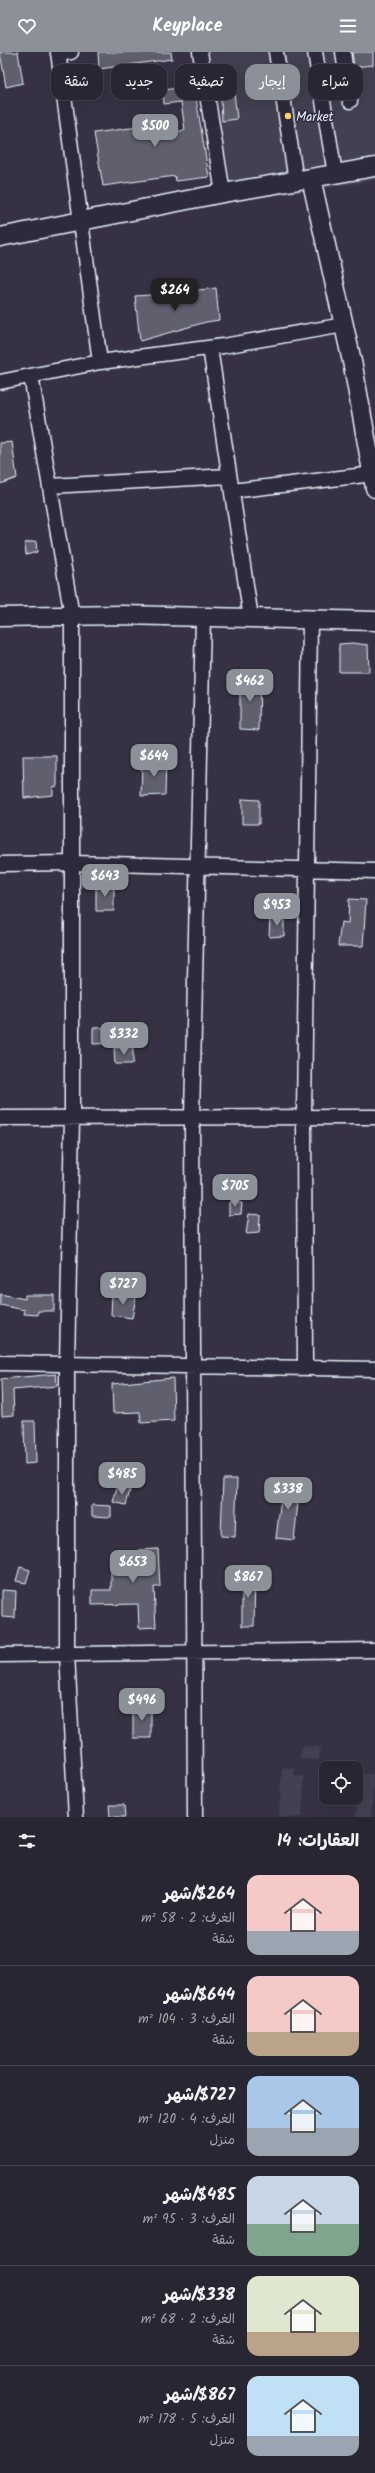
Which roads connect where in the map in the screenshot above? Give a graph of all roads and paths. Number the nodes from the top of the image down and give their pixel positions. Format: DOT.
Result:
graph roads {
  1 [pos="200,52"];
  2 [pos="276,52"];
  3 [pos="315,52"];
  4 [pos="344,52"];
  5 [pos="62,53"];
  6 [pos="350,101"];
  7 [pos="375,167"];
  8 [pos="335,174"];
  9 [pos="304,179"];
  10 [pos="223,193"];
  11 [pos="81,222"];
  12 [pos="0,237"];
  13 [pos="344,325"];
  14 [pos="210,348"];
  15 [pos="100,362"];
  16 [pos="31,376"];
  17 [pos="0,382"];
  18 [pos="370,434"];
  19 [pos="229,476"];
  20 [pos="374,481"];
  21 [pos="50,486"];
  22 [pos="232,491"];
  23 [pos="72,616"];
  24 [pos="0,617"];
  25 [pos="203,617"];
  26 [pos="251,618"];
  27 [pos="310,619"];
  28 [pos="375,621"];
  29 [pos="72,863"];
  30 [pos="0,864"];
  31 [pos="197,866"];
  32 [pos="307,870"];
  33 [pos="375,871"];
  34 [pos="192,1117"];
  35 [pos="304,1117"];
  36 [pos="375,1117"];
  37 [pos="0,1118"];
  38 [pos="72,1118"];
  39 [pos="0,1363"];
  40 [pos="67,1364"];
  41 [pos="191,1366"];
  42 [pos="305,1367"];
  43 [pos="375,1368"];
  44 [pos="375,1650"];
  45 [pos="195,1652"];
  46 [pos="67,1654"];
  47 [pos="0,1655"];
  48 [pos="76,1817"];
  49 [pos="195,1817"];
  1 -- 10 [label="street"];
  2 -- 9 [label="street"];
  3 -- 8 [label="street"];
  4 -- 6 [label="street"];
  5 -- 11 [label="street"];
  7 -- 8 [label="street"];
  8 -- 9 [label="street"];
  9 -- 10 [label="street"];
  9 -- 13 [label="street"];
  10 -- 11 [label="street"];
  11 -- 12 [label="street"];
  11 -- 15 [label="street"];
  13 -- 14 [label="street"];
  13 -- 18 [label="street"];
  14 -- 15 [label="street"];
  14 -- 19 [label="street"];
  15 -- 16 [label="street"];
  16 -- 17 [label="street"];
  16 -- 21 [label="street"];
  18 -- 20 [label="street"];
  19 -- 21 [label="street"];
  19 -- 22 [label="street"];
  20 -- 22 [label="street"];
  21 -- 23 [label="street"];
  22 -- 26 [label="street"];
  23 -- 24 [label="street"];
  23 -- 25 [label="street"];
  23 -- 29 [label="street"];
  25 -- 26 [label="street"];
  25 -- 31 [label="street"];
  26 -- 27 [label="street"];
  27 -- 28 [label="street"];
  27 -- 32 [label="street"];
  29 -- 30 [label="street"];
  29 -- 31 [label="street"];
  29 -- 38 [label="street"];
  31 -- 32 [label="street"];
  31 -- 34 [label="street"];
  32 -- 33 [label="street"];
  32 -- 35 [label="street"];
  34 -- 35 [label="street"];
  34 -- 38 [label="street"];
  34 -- 41 [label="street"];
  35 -- 36 [label="street"];
  35 -- 42 [label="street"];
  37 -- 38 [label="street"];
  38 -- 40 [label="street"];
  39 -- 40 [label="street"];
  40 -- 41 [label="street"];
  40 -- 46 [label="street"];
  41 -- 42 [label="street"];
  41 -- 45 [label="street"];
  42 -- 43 [label="street"];
  44 -- 45 [label="street"];
  45 -- 46 [label="street"];
  45 -- 49 [label="street"];
  46 -- 47 [label="street"];
  46 -- 48 [label="street"];
}
